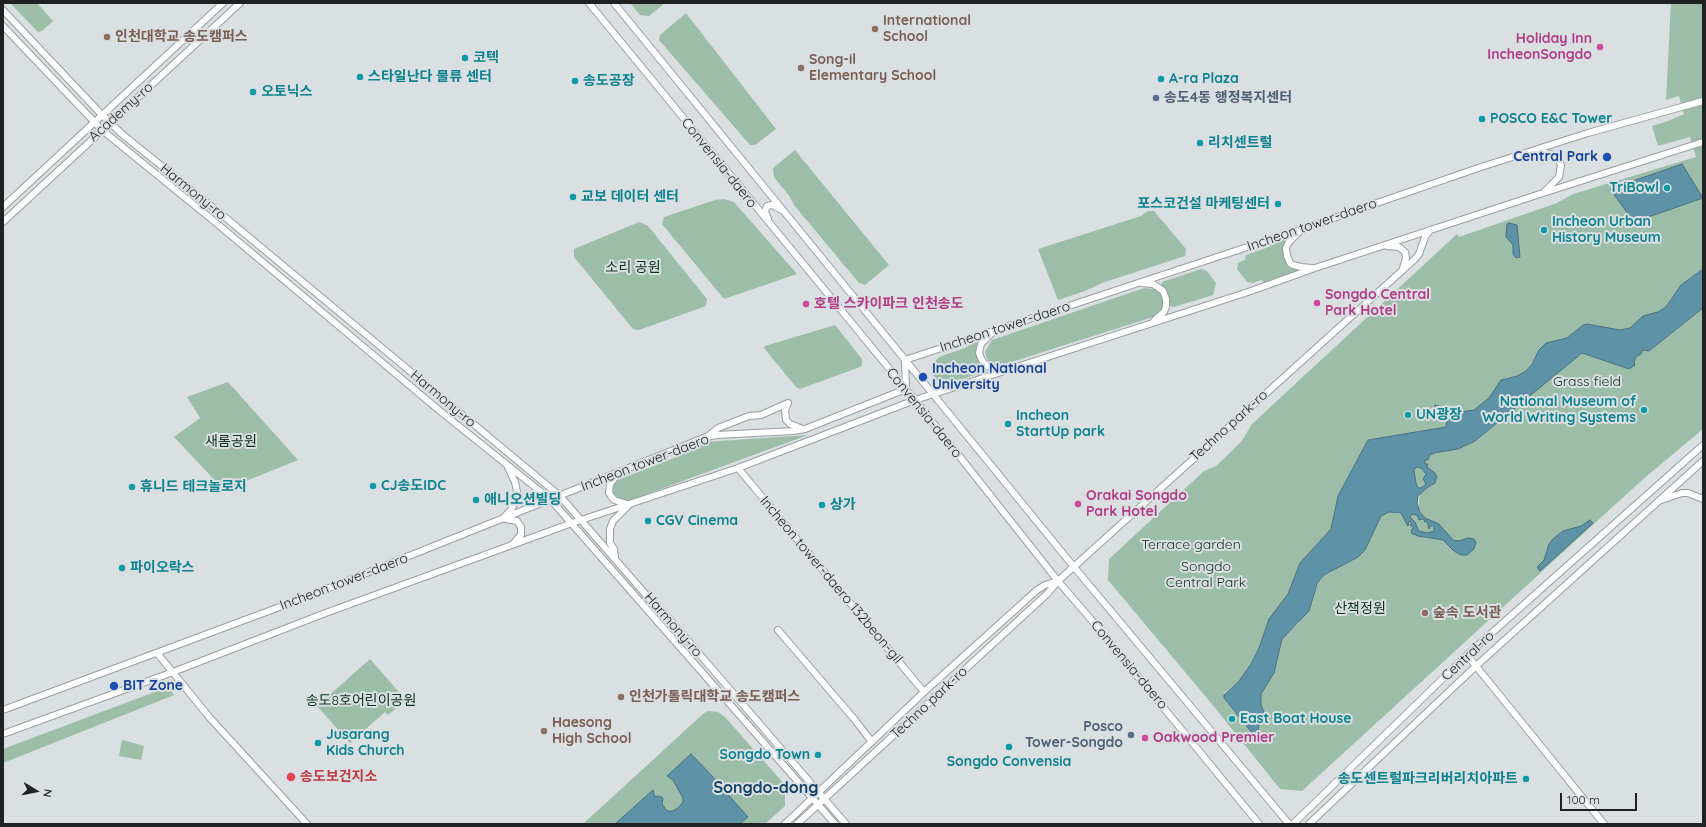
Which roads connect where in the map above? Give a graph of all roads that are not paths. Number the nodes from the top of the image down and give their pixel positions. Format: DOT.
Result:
graph roads {
  1 [pos="223,3"];
  2 [pos="240,3"];
  3 [pos="589,3"];
  4 [pos="614,3"];
  5 [pos="3,10"];
  6 [pos="3,26"];
  7 [pos="1703,101"];
  8 [pos="102,115"];
  9 [pos="94,122"];
  10 [pos="110,123"];
  11 [pos="102,130"];
  12 [pos="1703,142"];
  13 [pos="1530,152"];
  14 [pos="1543,193"];
  15 [pos="3,207"];
  16 [pos="786,213"];
  17 [pos="3,222"];
  18 [pos="771,226"];
  19 [pos="1305,228"];
  20 [pos="1430,230"];
  21 [pos="1380,247"];
  22 [pos="1315,268"];
  23 [pos="1401,271"];
  24 [pos="1139,283"];
  25 [pos="1150,324"];
  26 [pos="999,329"];
  27 [pos="905,360"];
  28 [pos="1010,371"];
  29 [pos="906,389"];
  30 [pos="934,395"];
  31 [pos="915,400"];
  32 [pos="805,429"];
  33 [pos="706,436"];
  34 [pos="1703,445"];
  35 [pos="1703,461"];
  36 [pos="507,464"];
  37 [pos="628,468"];
  38 [pos="738,468"];
  39 [pos="560,496"];
  40 [pos="1703,499"];
  41 [pos="551,500"];
  42 [pos="1658,501"];
  43 [pos="632,503"];
  44 [pos="502,520"];
  45 [pos="581,520"];
  46 [pos="572,523"];
  47 [pos="512,545"];
  48 [pos="615,558"];
  49 [pos="1074,567"];
  50 [pos="1058,581"];
  51 [pos="778,630"];
  52 [pos="156,652"];
  53 [pos="1467,655"];
  54 [pos="1476,666"];
  55 [pos="173,672"];
  56 [pos="924,692"];
  57 [pos="3,710"];
  58 [pos="3,734"];
  59 [pos="872,742"];
  60 [pos="819,792"];
  61 [pos="824,798"];
  62 [pos="813,799"];
  63 [pos="818,804"];
  64 [pos="307,824"];
  65 [pos="785,824"];
  66 [pos="797,824"];
  67 [pos="835,824"];
  68 [pos="846,824"];
  69 [pos="1259,824"];
  70 [pos="1289,824"];
  71 [pos="1293,824"];
  72 [pos="1309,824"];
  73 [pos="1604,824"];
  1 -- 8 [label="main road, Academy-ro"];
  2 -- 10 [label="main road, Academy-ro"];
  3 -- 18 [label="main road, Convensia-daero"];
  4 -- 16 [label="main road, Convensia-daero"];
  5 -- 8 [label="main road, Harmony-ro"];
  6 -- 9 [label="main road, Harmony-ro"];
  7 -- 13 [label="main road, Incheon tower-daero"];
  8 -- 9 [label="main road, Academy-ro"];
  8 -- 10 [label="main road, Harmony-ro"];
  9 -- 11 [label="main road, Harmony-ro"];
  9 -- 15 [label="main road, Academy-ro"];
  10 -- 11 [label="main road, Academy-ro"];
  10 -- 39 [label="main road, Harmony-ro"];
  11 -- 17 [label="main road, Academy-ro"];
  11 -- 36 [label="main road, Harmony-ro"];
  12 -- 14 [label="main road, Incheon tower-daero"];
  13 -- 14 [label="main road"];
  13 -- 19 [label="main road, Incheon tower-daero"];
  14 -- 20 [label="main road, Incheon tower-daero"];
  16 -- 18 [label="main road"];
  16 -- 27 [label="main road, Convensia-daero"];
  18 -- 29 [label="main road, Convensia-daero"];
  19 -- 22 [label="main road"];
  19 -- 24 [label="main road, Incheon tower-daero"];
  20 -- 21 [label="main road, Incheon tower-daero"];
  20 -- 23 [label="main road, Techno park-ro"];
  21 -- 22 [label="main road, Incheon tower-daero"];
  21 -- 23 [label="main road"];
  22 -- 25 [label="main road, Incheon tower-daero"];
  23 -- 49 [label="main road, Techno park-ro"];
  24 -- 25 [label="main road"];
  24 -- 26 [label="main road, Incheon tower-daero"];
  25 -- 28 [label="main road, Incheon tower-daero"];
  26 -- 27 [label="main road, Incheon tower-daero"];
  26 -- 28 [label="main road"];
  27 -- 29 [label="main road"];
  27 -- 30 [label="main road, Convensia-daero"];
  28 -- 30 [label="main road, Incheon tower-daero"];
  29 -- 31 [label="main road, Convensia-daero"];
  29 -- 32 [label="main road, Incheon tower-daero"];
  30 -- 31 [label="main road, Incheon tower-daero"];
  30 -- 49 [label="main road, Convensia-daero"];
  31 -- 38 [label="main road, Incheon tower-daero"];
  31 -- 50 [label="main road, Convensia-daero"];
  32 -- 33 [label="main road, Incheon tower-daero"];
  32 -- 33 [label="main road"];
  33 -- 37 [label="main road, Incheon tower-daero"];
  34 -- 53 [label="main road, Central-ro"];
  35 -- 42 [label="main road, Central-ro"];
  36 -- 41 [label="main road, Harmony-ro"];
  36 -- 44 [label="main road"];
  37 -- 39 [label="main road, Incheon tower-daero"];
  37 -- 43 [label="main road"];
  38 -- 43 [label="main road, Incheon tower-daero"];
  38 -- 56 [label="main road, Incheon tower-daero 132beon-gil"];
  39 -- 41 [label="main road, Incheon tower-daero"];
  39 -- 45 [label="main road, Harmony-ro"];
  40 -- 42 [label="main road"];
  41 -- 44 [label="main road, Incheon tower-daero"];
  41 -- 46 [label="main road, Harmony-ro"];
  42 -- 54 [label="main road, Central-ro"];
  43 -- 45 [label="main road, Incheon tower-daero"];
  43 -- 48 [label="main road"];
  44 -- 47 [label="main road"];
  44 -- 52 [label="main road, Incheon tower-daero"];
  45 -- 46 [label="main road, Incheon tower-daero"];
  45 -- 48 [label="main road, Harmony-ro"];
  46 -- 47 [label="main road, Incheon tower-daero"];
  46 -- 62 [label="main road, Harmony-ro"];
  47 -- 55 [label="main road, Incheon tower-daero"];
  48 -- 60 [label="main road, Harmony-ro"];
  49 -- 50 [label="main road, Techno park-ro"];
  49 -- 70 [label="main road, Convensia-daero"];
  50 -- 56 [label="main road, Techno park-ro"];
  50 -- 61 [label="main road, Techno park-ro"];
  50 -- 69 [label="main road, Convensia-daero"];
  51 -- 59 [label="main road"];
  52 -- 55 [label="main road"];
  52 -- 57 [label="main road, Incheon tower-daero"];
  53 -- 54 [label="main road"];
  53 -- 71 [label="main road, Central-ro"];
  54 -- 72 [label="main road, Central-ro"];
  54 -- 73 [label="main road"];
  55 -- 58 [label="main road, Incheon tower-daero"];
  55 -- 64 [label="main road"];
  56 -- 59 [label="main road, Techno park-ro"];
  59 -- 60 [label="main road, Techno park-ro"];
  60 -- 61 [label="main road, Harmony-ro"];
  60 -- 62 [label="main road, Techno park-ro"];
  61 -- 63 [label="main road, Techno park-ro"];
  61 -- 68 [label="main road, Harmony-ro"];
  62 -- 63 [label="main road, Harmony-ro"];
  62 -- 65 [label="main road, Techno park-ro"];
  63 -- 66 [label="main road, Techno park-ro"];
  63 -- 67 [label="main road, Harmony-ro"];
}
